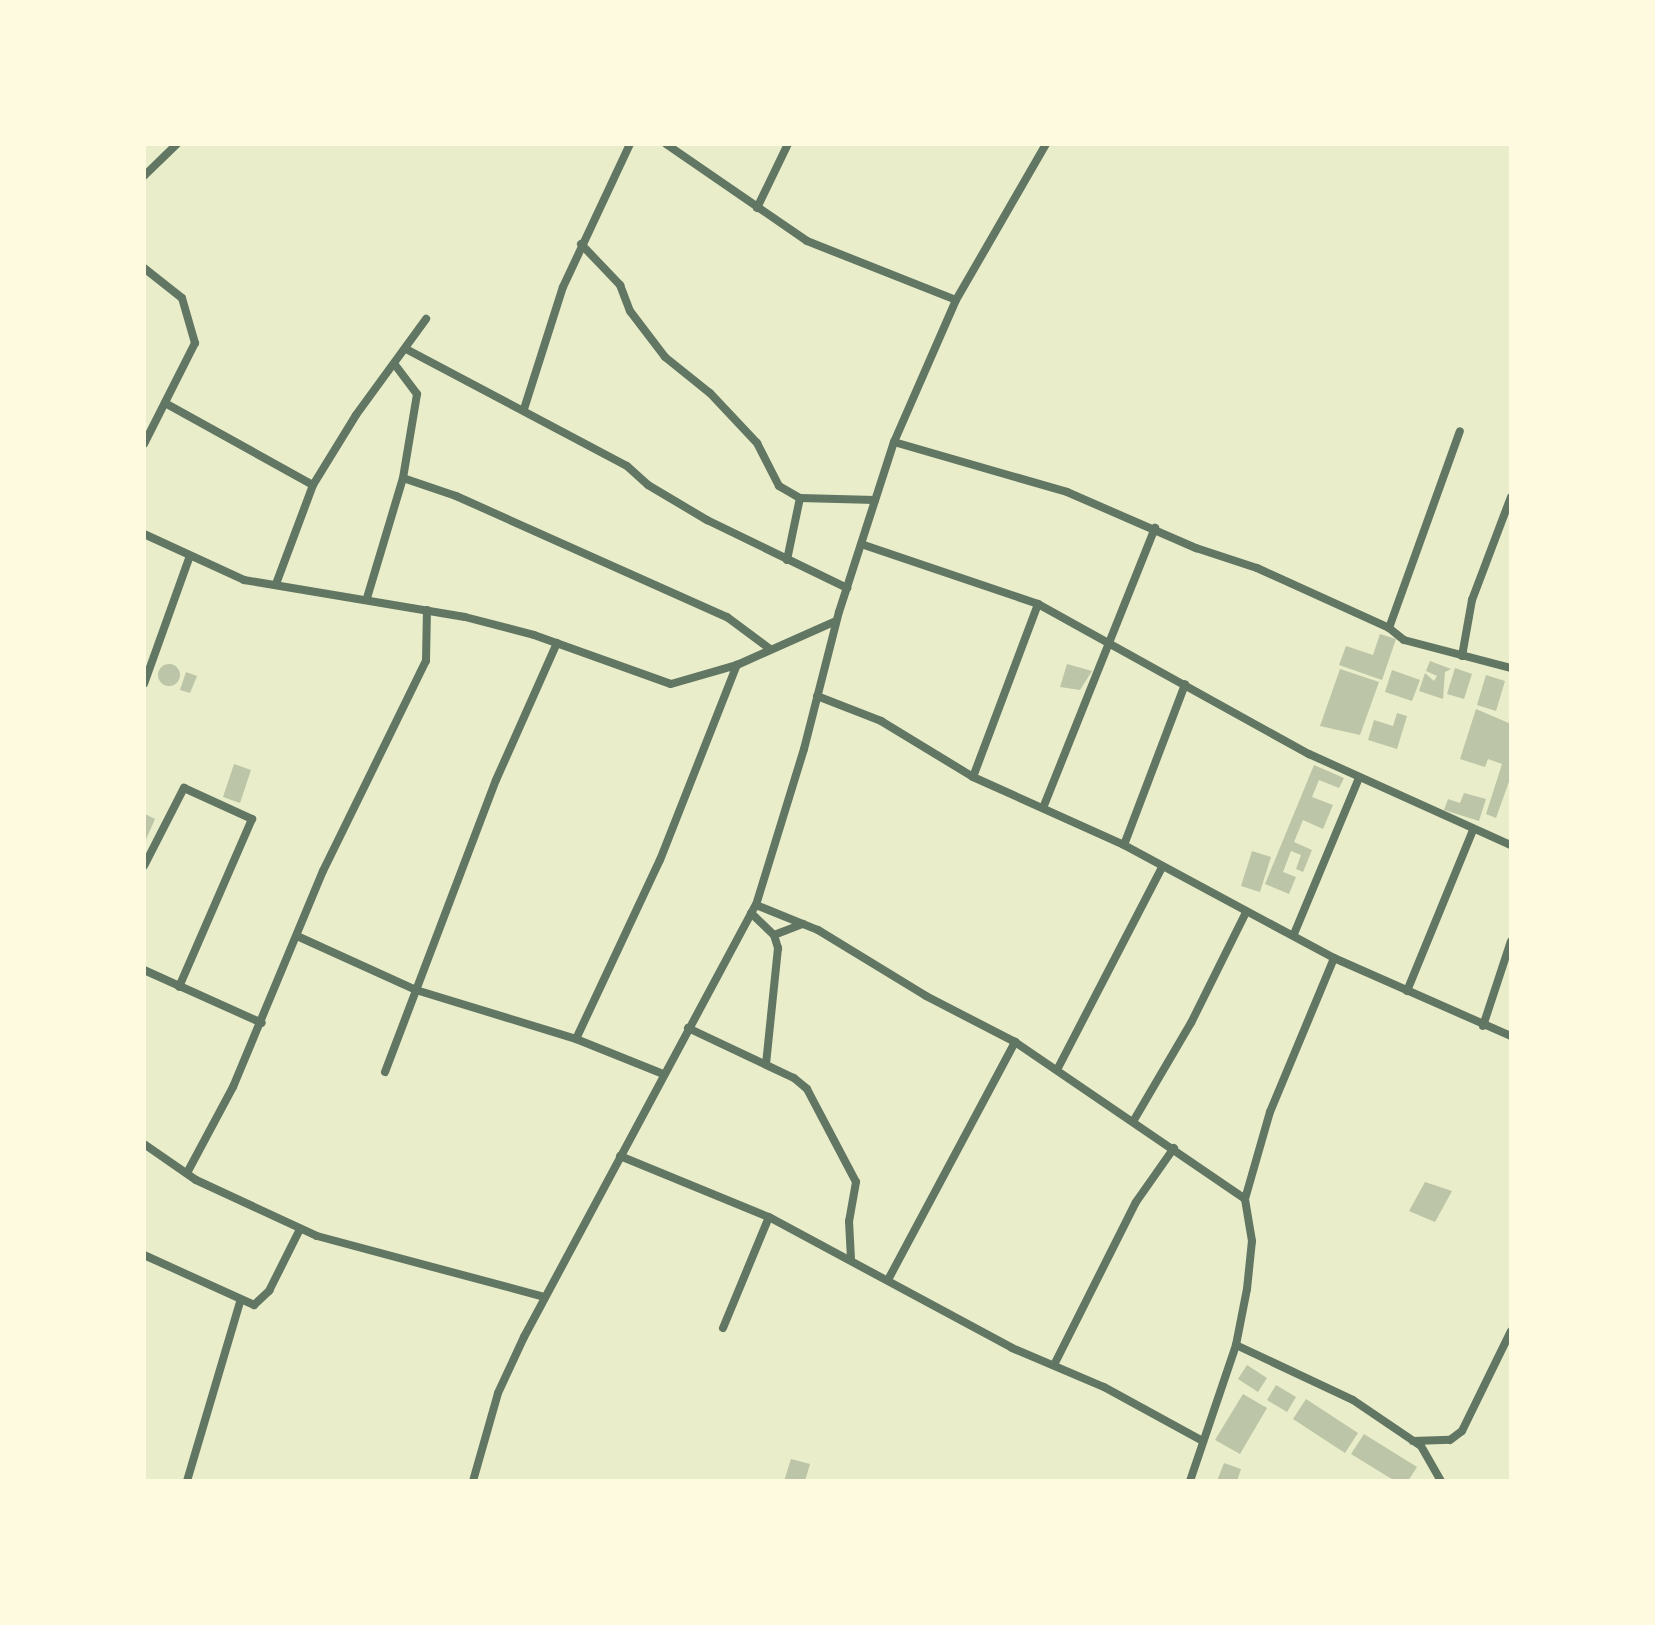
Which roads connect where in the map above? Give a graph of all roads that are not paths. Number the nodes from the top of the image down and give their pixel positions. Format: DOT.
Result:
graph roads {
  1 [pos="177,144"];
  2 [pos="630,144"];
  3 [pos="666,144"];
  4 [pos="788,144"];
  5 [pos="1046,144"];
  6 [pos="144,176"];
  7 [pos="757,208"];
  8 [pos="581,244"];
  9 [pos="144,268"];
  10 [pos="956,300"];
  11 [pos="426,319"];
  12 [pos="406,349"];
  13 [pos="394,364"];
  14 [pos="165,403"];
  15 [pos="524,409"];
  16 [pos="1460,431"];
  17 [pos="894,442"];
  18 [pos="144,444"];
  19 [pos="403,478"];
  20 [pos="313,485"];
  21 [pos="1511,497"];
  22 [pos="800,498"];
  23 [pos="875,500"];
  24 [pos="1155,528"];
  25 [pos="144,534"];
  26 [pos="861,544"];
  27 [pos="189,558"];
  28 [pos="787,560"];
  29 [pos="276,584"];
  30 [pos="847,588"];
  31 [pos="367,598"];
  32 [pos="1038,604"];
  33 [pos="427,610"];
  34 [pos="836,621"];
  35 [pos="1389,628"];
  36 [pos="1114,642"];
  37 [pos="557,643"];
  38 [pos="770,649"];
  39 [pos="1462,656"];
  40 [pos="737,665"];
  41 [pos="1511,668"];
  42 [pos="144,684"];
  43 [pos="1185,684"];
  44 [pos="817,696"];
  45 [pos="973,777"];
  46 [pos="1359,778"];
  47 [pos="1043,808"];
  48 [pos="1473,830"];
  49 [pos="1124,845"];
  50 [pos="1511,845"];
  51 [pos="144,866"];
  52 [pos="1161,869"];
  53 [pos="754,909"];
  54 [pos="1246,912"];
  55 [pos="803,924"];
  56 [pos="1294,934"];
  57 [pos="774,935"];
  58 [pos="297,936"];
  59 [pos="1511,941"];
  60 [pos="1334,958"];
  61 [pos="144,970"];
  62 [pos="179,987"];
  63 [pos="416,990"];
  64 [pos="1407,991"];
  65 [pos="262,1023"];
  66 [pos="1483,1026"];
  67 [pos="688,1028"];
  68 [pos="1511,1036"];
  69 [pos="576,1039"];
  70 [pos="1015,1042"];
  71 [pos="766,1064"];
  72 [pos="1058,1068"];
  73 [pos="385,1072"];
  74 [pos="663,1074"];
  75 [pos="1134,1120"];
  76 [pos="144,1144"];
  77 [pos="1174,1148"];
  78 [pos="620,1156"];
  79 [pos="187,1173"];
  80 [pos="1245,1199"];
  81 [pos="769,1217"];
  82 [pos="300,1229"];
  83 [pos="144,1255"];
  84 [pos="851,1258"];
  85 [pos="889,1278"];
  86 [pos="544,1297"];
  87 [pos="240,1302"];
  88 [pos="723,1328"];
  89 [pos="1511,1331"];
  90 [pos="1236,1345"];
  91 [pos="1054,1365"];
  92 [pos="1201,1440"];
  93 [pos="1413,1441"];
  94 [pos="187,1481"];
  95 [pos="473,1481"];
  96 [pos="1190,1481"];
  97 [pos="1441,1481"];
  1 -- 6 [label="street"];
  2 -- 8 [label="street"];
  3 -- 7 [label="street"];
  4 -- 7 [label="street"];
  5 -- 10 [label="street"];
  7 -- 10 [label="street"];
  8 -- 15 [label="street"];
  8 -- 22 [label="street"];
  9 -- 14 [label="street"];
  10 -- 17 [label="street"];
  11 -- 12 [label="street"];
  12 -- 13 [label="street"];
  12 -- 15 [label="street"];
  13 -- 19 [label="street"];
  13 -- 20 [label="street"];
  14 -- 18 [label="street"];
  14 -- 20 [label="street"];
  15 -- 28 [label="street"];
  16 -- 35 [label="street"];
  17 -- 23 [label="street"];
  17 -- 24 [label="street"];
  19 -- 31 [label="street"];
  19 -- 38 [label="street"];
  20 -- 29 [label="street"];
  21 -- 39 [label="street"];
  22 -- 23 [label="street"];
  22 -- 28 [label="street"];
  23 -- 26 [label="street"];
  24 -- 35 [label="street"];
  24 -- 36 [label="street"];
  25 -- 27 [label="street"];
  26 -- 30 [label="street"];
  26 -- 32 [label="street"];
  27 -- 29 [label="street"];
  27 -- 42 [label="street"];
  28 -- 30 [label="street"];
  29 -- 31 [label="street"];
  30 -- 34 [label="street"];
  31 -- 33 [label="street"];
  32 -- 36 [label="street"];
  32 -- 45 [label="street"];
  33 -- 37 [label="street"];
  33 -- 58 [label="street"];
  34 -- 38 [label="street"];
  34 -- 44 [label="street"];
  35 -- 39 [label="street"];
  36 -- 43 [label="street"];
  36 -- 47 [label="street"];
  37 -- 40 [label="street"];
  37 -- 63 [label="street"];
  38 -- 40 [label="street"];
  39 -- 41 [label="street"];
  40 -- 69 [label="street"];
  43 -- 46 [label="street"];
  43 -- 49 [label="street"];
  44 -- 45 [label="street"];
  44 -- 53 [label="street"];
  45 -- 47 [label="street"];
  46 -- 48 [label="street"];
  46 -- 56 [label="street"];
  47 -- 49 [label="street"];
  48 -- 50 [label="street"];
  48 -- 64 [label="street"];
  49 -- 52 [label="street"];
  51 -- 62 [label="street"];
  52 -- 54 [label="street"];
  52 -- 72 [label="street"];
  53 -- 55 [label="street"];
  53 -- 57 [label="street"];
  53 -- 67 [label="street"];
  54 -- 56 [label="street"];
  54 -- 75 [label="street"];
  55 -- 57 [label="street"];
  55 -- 70 [label="street"];
  56 -- 60 [label="street"];
  57 -- 71 [label="street"];
  58 -- 63 [label="street"];
  58 -- 65 [label="street"];
  59 -- 66 [label="street"];
  60 -- 64 [label="street"];
  60 -- 80 [label="street"];
  61 -- 62 [label="street"];
  62 -- 65 [label="street"];
  63 -- 69 [label="street"];
  63 -- 73 [label="street"];
  64 -- 66 [label="street"];
  65 -- 79 [label="street"];
  66 -- 68 [label="street"];
  67 -- 71 [label="street"];
  67 -- 74 [label="street"];
  69 -- 74 [label="street"];
  70 -- 72 [label="street"];
  70 -- 85 [label="street"];
  71 -- 84 [label="street"];
  72 -- 75 [label="street"];
  74 -- 78 [label="street"];
  75 -- 77 [label="street"];
  76 -- 79 [label="street"];
  77 -- 80 [label="street"];
  77 -- 91 [label="street"];
  78 -- 81 [label="street"];
  78 -- 86 [label="street"];
  79 -- 82 [label="street"];
  80 -- 90 [label="street"];
  81 -- 84 [label="street"];
  81 -- 88 [label="street"];
  82 -- 86 [label="street"];
  82 -- 87 [label="street"];
  83 -- 87 [label="street"];
  84 -- 85 [label="street"];
  85 -- 91 [label="street"];
  86 -- 95 [label="street"];
  87 -- 94 [label="street"];
  89 -- 93 [label="street"];
  90 -- 92 [label="street"];
  90 -- 93 [label="street"];
  91 -- 92 [label="street"];
  92 -- 96 [label="street"];
  93 -- 97 [label="street"];
}
